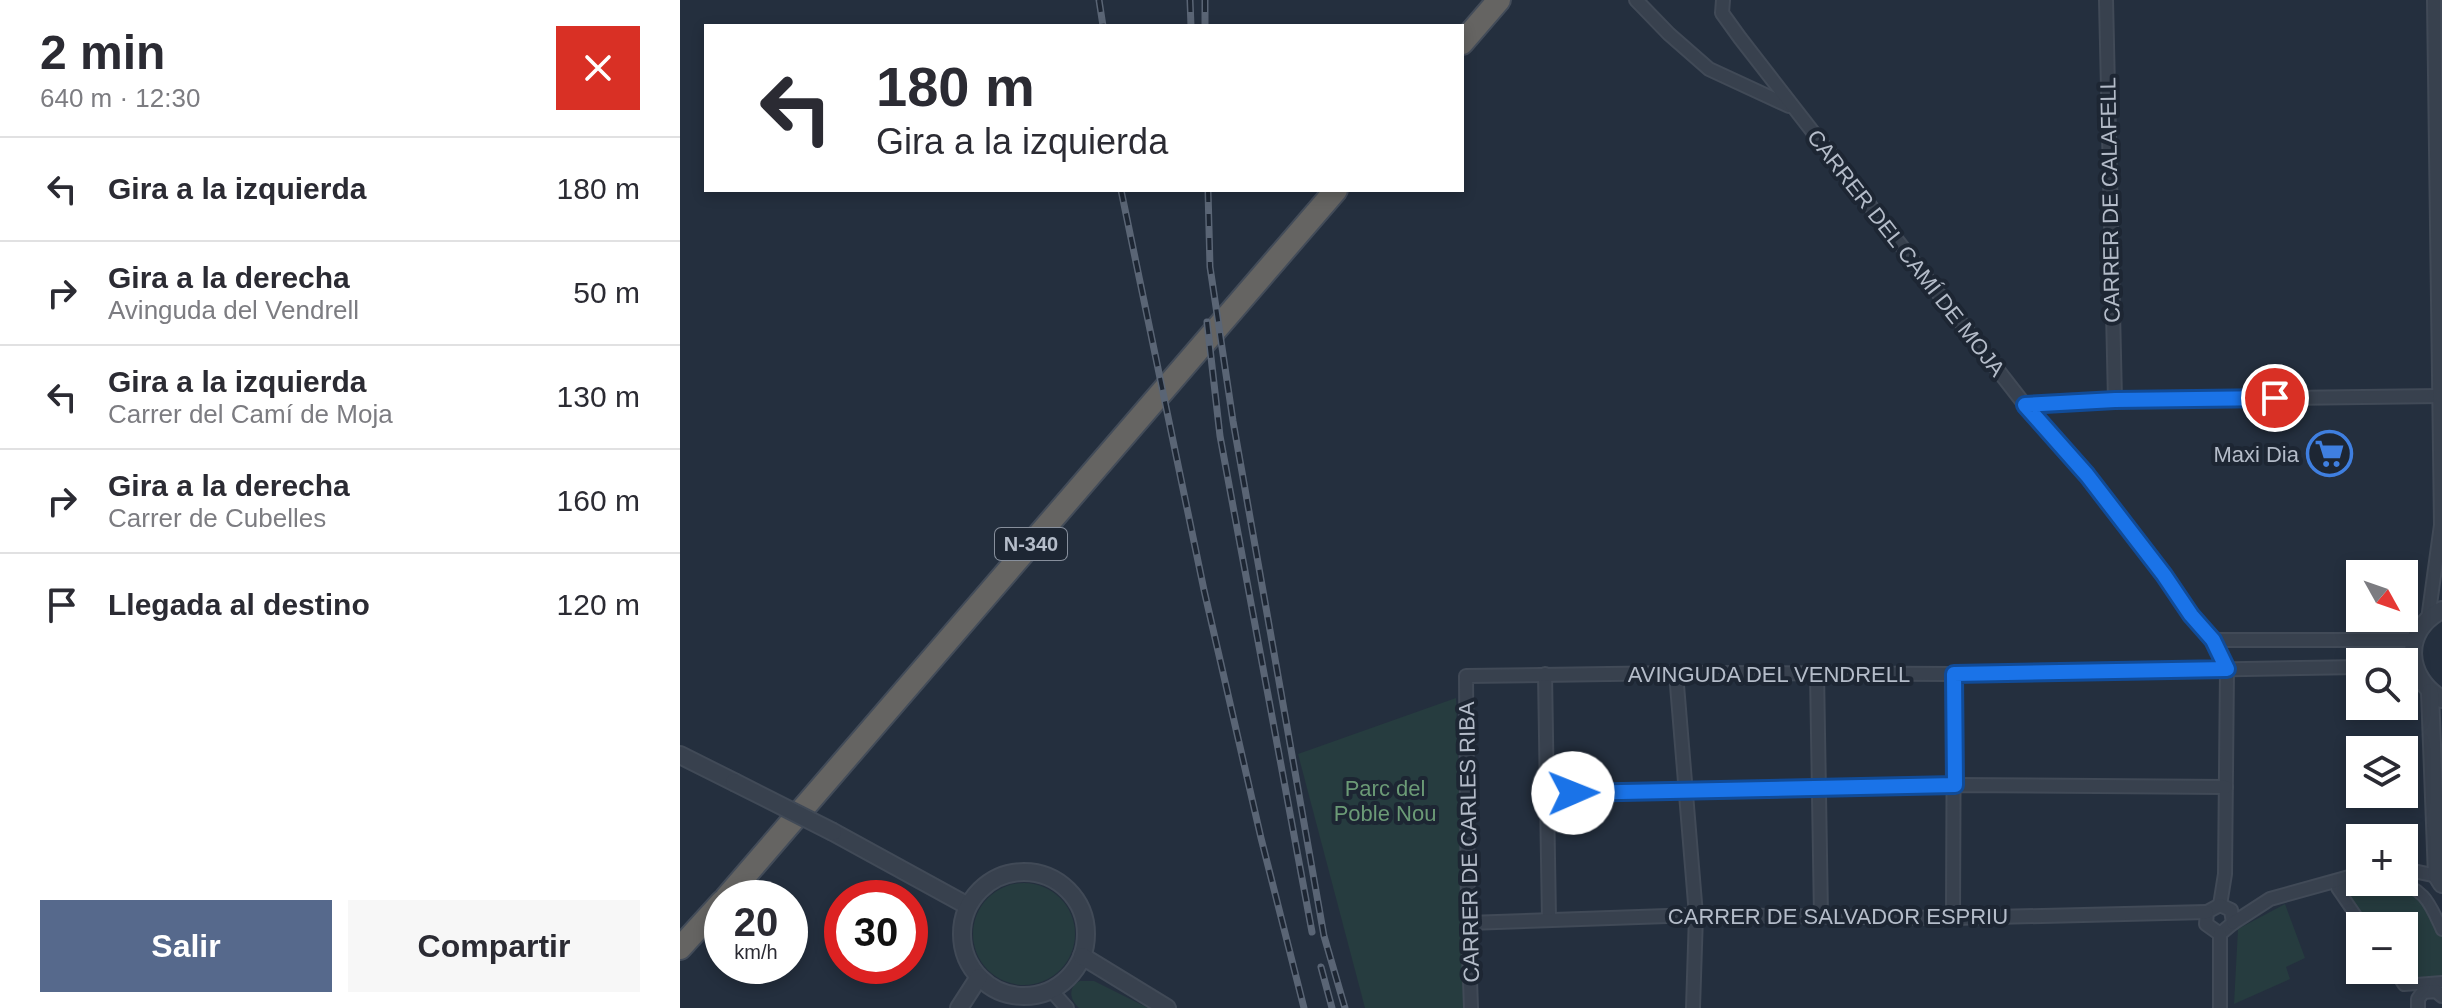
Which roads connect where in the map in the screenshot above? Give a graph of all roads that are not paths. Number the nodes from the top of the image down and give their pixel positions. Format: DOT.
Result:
graph roads {
  1 [pos="1499,0"];
  2 [pos="1636,0"];
  3 [pos="2106,0"];
  4 [pos="2434,0"];
  5 [pos="1722,7"];
  6 [pos="1464,41"];
  7 [pos="1793,107"];
  8 [pos="1334,192"];
  9 [pos="2440,396"];
  10 [pos="2115,400"];
  11 [pos="2025,405"];
  12 [pos="2437,611"];
  13 [pos="2213,640"];
  14 [pos="2415,640"];
  15 [pos="2414,648"];
  16 [pos="2346,667"];
  17 [pos="2227,669"];
  18 [pos="1817,672"];
  19 [pos="1676,673"];
  20 [pos="1545,674"];
  21 [pos="1954,674"];
  22 [pos="1466,676"];
  23 [pos="2418,677"];
  24 [pos="2436,696"];
  25 [pos="680,755"];
  26 [pos="1955,785"];
  27 [pos="2226,787"];
  28 [pos="1819,788"];
  29 [pos="1686,791"];
  30 [pos="1545,794"];
  31 [pos="2418,873"];
  32 [pos="2346,878"];
  33 [pos="741,880"];
  34 [pos="2440,880"];
  35 [pos="2346,887"];
  36 [pos="2418,892"];
  37 [pos="2220,905"];
  38 [pos="968,906"];
  39 [pos="2207,912"];
  40 [pos="2353,912"];
  41 [pos="1696,915"];
  42 [pos="1821,916"];
  43 [pos="1953,918"];
  44 [pos="1549,920"];
  45 [pos="704,922"];
  46 [pos="1468,923"];
  47 [pos="2233,923"];
  48 [pos="2442,930"];
  49 [pos="2220,934"];
  50 [pos="680,948"];
  51 [pos="1082,956"];
  52 [pos="979,977"];
  53 [pos="2442,982"];
  54 [pos="2418,984"];
  55 [pos="1051,990"];
  56 [pos="2442,996"];
  57 [pos="959,1008"];
  58 [pos="1067,1008"];
  59 [pos="1167,1008"];
  60 [pos="1471,1008"];
  61 [pos="1693,1008"];
  62 [pos="2220,1008"];
  63 [pos="2418,1008"];
  1 -- 6 [label="highway"];
  2 -- 7 [label="street"];
  3 -- 10 [label="street, CARRER DE CALAFELL"];
  4 -- 9 [label="street"];
  5 -- 7 [label="street, CARRER DEL CAMÍ DE MOJA"];
  7 -- 11 [label="street, CARRER DEL CAMÍ DE MOJA"];
  8 -- 33 [label="highway, N-340"];
  9 -- 10 [label="street"];
  9 -- 12 [label="street"];
  10 -- 11 [label="street"];
  11 -- 13 [label="street, CARRER DEL CAMÍ DE MOJA"];
  12 -- 14 [label="street"];
  13 -- 14 [label="street"];
  13 -- 17 [label="street, CARRER DEL CAMÍ DE MOJA"];
  14 -- 15 [label="street"];
  16 -- 17 [label="street, AVINGUDA DEL VENDRELL"];
  17 -- 21 [label="street, AVINGUDA DEL VENDRELL"];
  17 -- 27 [label="street"];
  18 -- 19 [label="street, AVINGUDA DEL VENDRELL"];
  18 -- 21 [label="street, AVINGUDA DEL VENDRELL"];
  18 -- 28 [label="street"];
  19 -- 20 [label="street, AVINGUDA DEL VENDRELL"];
  19 -- 29 [label="street"];
  20 -- 22 [label="street, AVINGUDA DEL VENDRELL"];
  20 -- 30 [label="street"];
  21 -- 26 [label="street"];
  22 -- 46 [label="street, CARRER DE CARLES RIBA"];
  23 -- 24 [label="street"];
  24 -- 34 [label="street"];
  25 -- 38 [label="street, bridge"];
  26 -- 27 [label="street"];
  26 -- 28 [label="street"];
  26 -- 43 [label="street"];
  27 -- 37 [label="street"];
  28 -- 29 [label="street"];
  28 -- 42 [label="street"];
  29 -- 30 [label="street"];
  29 -- 41 [label="street"];
  30 -- 44 [label="street"];
  31 -- 34 [label="street"];
  32 -- 47 [label="street"];
  35 -- 40 [label="street"];
  36 -- 48 [label="street"];
  37 -- 39 [label="street"];
  37 -- 47 [label="street"];
  38 -- 51 [label="street"];
  38 -- 52 [label="street"];
  39 -- 43 [label="street, CARRER DE SALVADOR ESPRIU"];
  39 -- 49 [label="street"];
  41 -- 42 [label="street, CARRER DE SALVADOR ESPRIU"];
  41 -- 44 [label="street, CARRER DE SALVADOR ESPRIU"];
  41 -- 61 [label="street"];
  42 -- 43 [label="street, CARRER DE SALVADOR ESPRIU"];
  44 -- 46 [label="street, CARRER DE SALVADOR ESPRIU"];
  45 -- 50 [label="highway, N-340"];
  46 -- 60 [label="street, CARRER DE CARLES RIBA"];
  47 -- 49 [label="street"];
  49 -- 62 [label="street"];
  51 -- 55 [label="street"];
  51 -- 59 [label="street"];
  52 -- 55 [label="street"];
  52 -- 57 [label="street"];
  53 -- 54 [label="street"];
  55 -- 58 [label="street"];
  56 -- 63 [label="street"];
}
